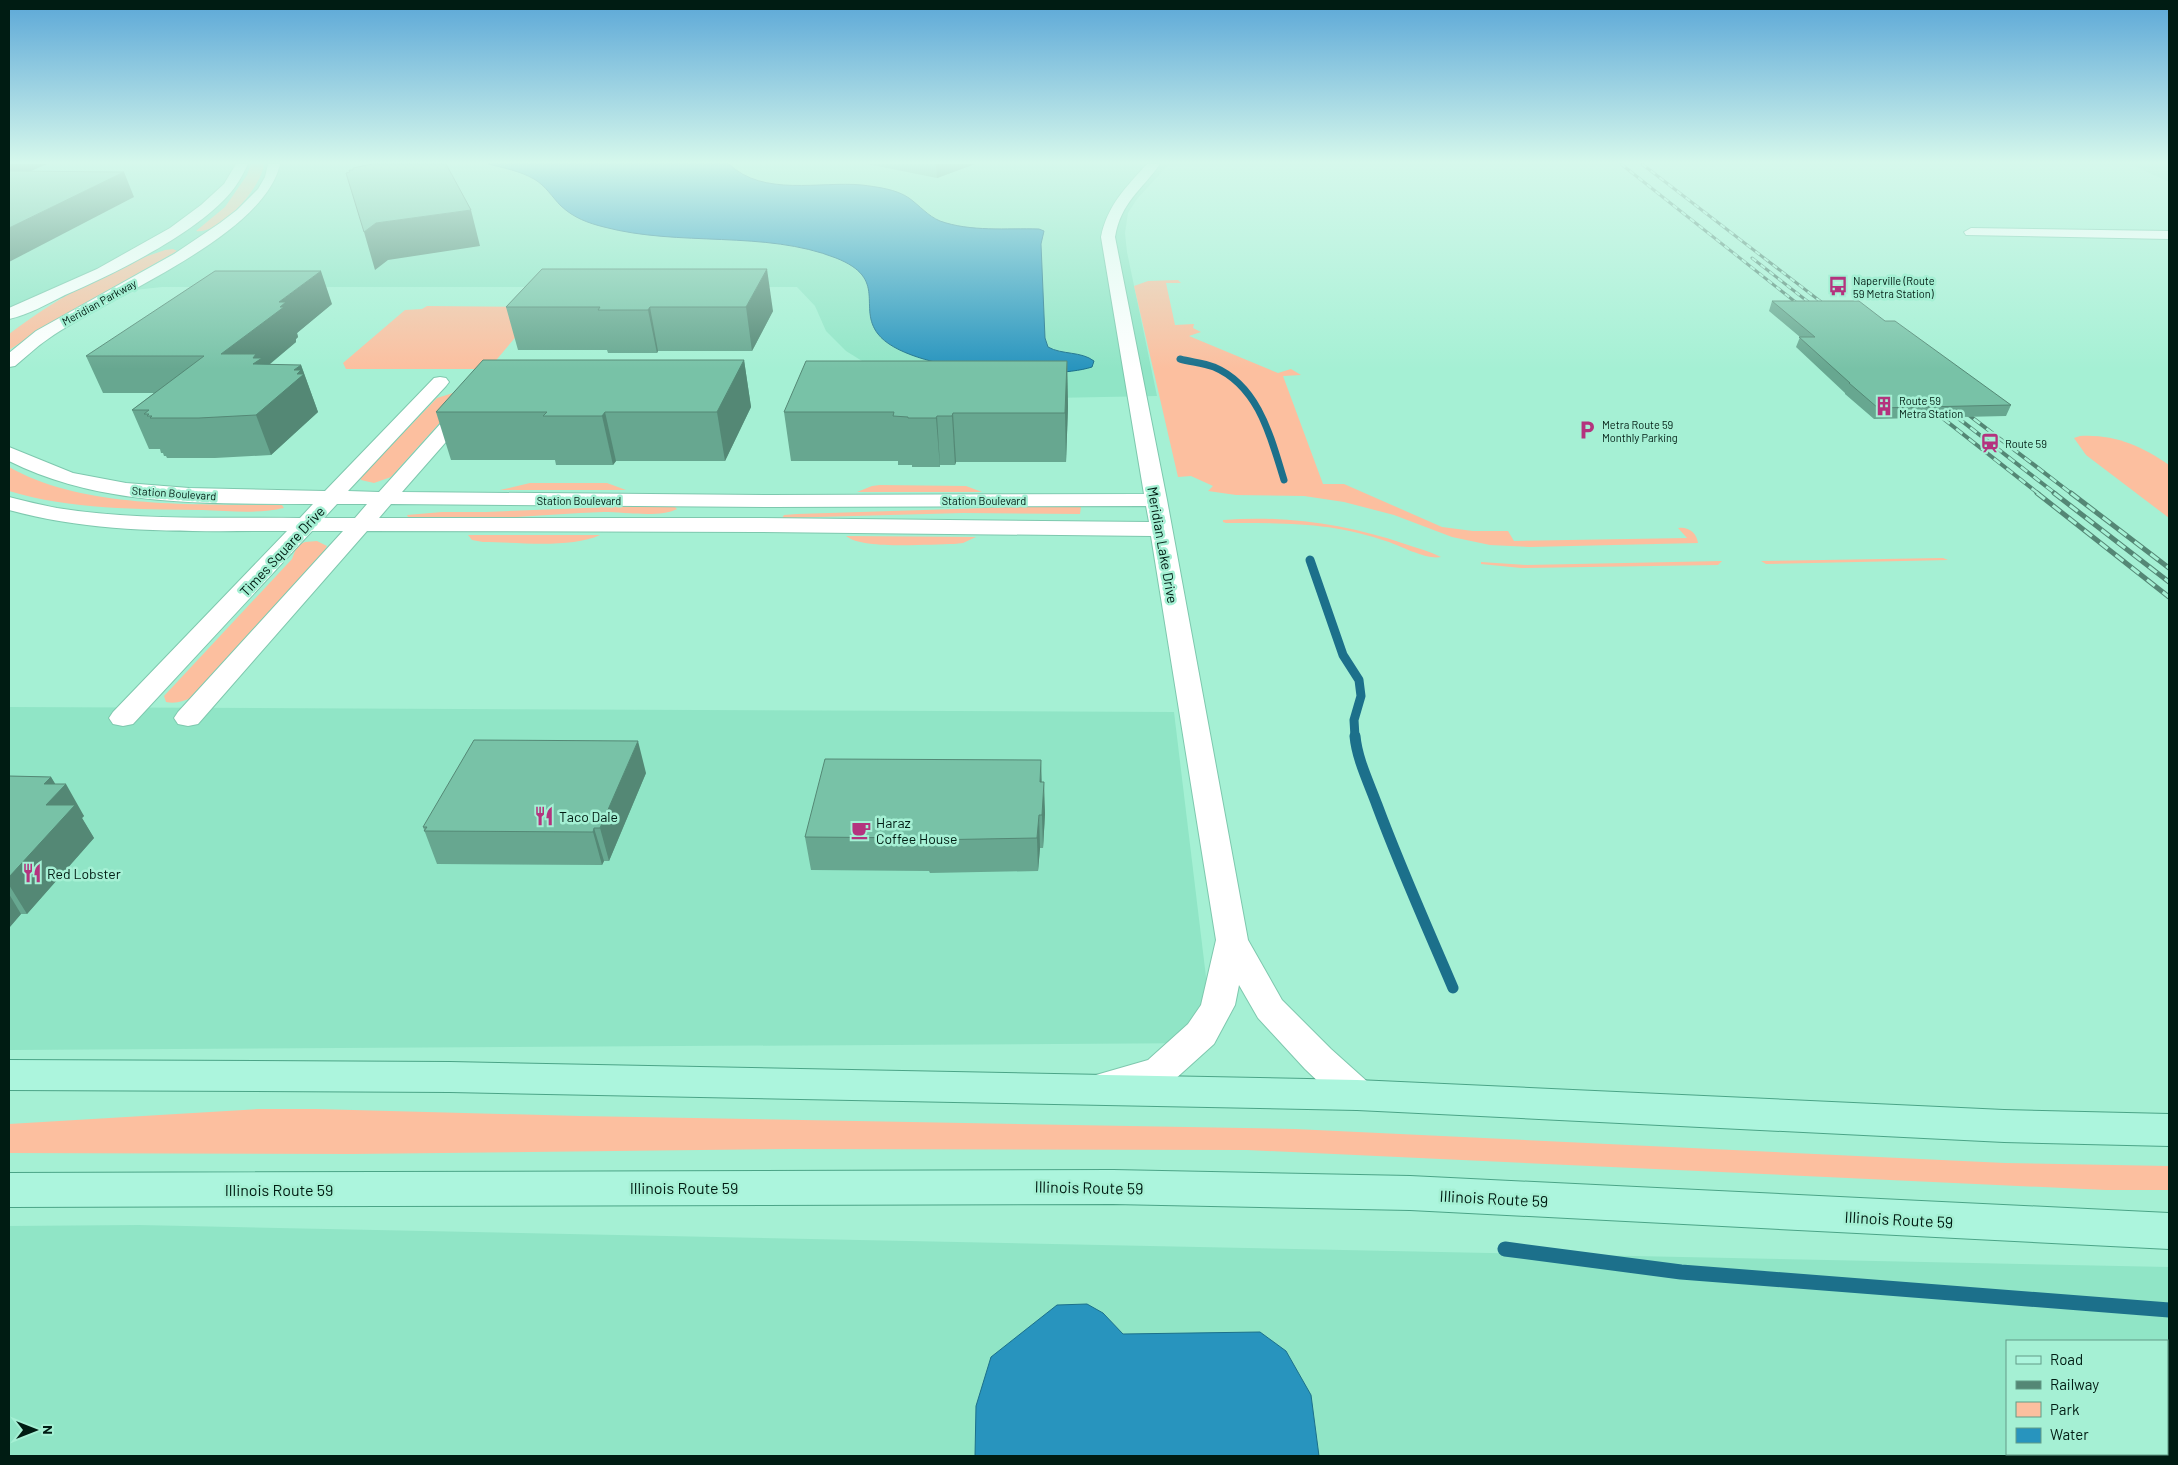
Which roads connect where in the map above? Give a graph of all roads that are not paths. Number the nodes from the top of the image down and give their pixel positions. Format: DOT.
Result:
graph roads {
  1 [pos="171,232"];
  2 [pos="215,232"];
  3 [pos="1109,232"];
  4 [pos="2007,232"];
  5 [pos="2169,234"];
  6 [pos="59,293"];
  7 [pos="9,314"];
  8 [pos="9,325"];
  9 [pos="9,362"];
  10 [pos="440,382"];
  11 [pos="480,390"];
  12 [pos="9,453"];
  13 [pos="331,498"];
  14 [pos="385,499"];
  15 [pos="1156,500"];
  16 [pos="9,503"];
  17 [pos="307,525"];
  18 [pos="362,525"];
  19 [pos="1160,530"];
  20 [pos="123,718"];
  21 [pos="188,718"];
  22 [pos="1232,940"];
  23 [pos="9,1075"];
  24 [pos="1096,1089"];
  25 [pos="1357,1095"];
  26 [pos="2169,1130"];
  27 [pos="9,1190"];
  28 [pos="2169,1230"];
  1 -- 6 [label="street, Meridian Parkway"];
  2 -- 9 [label="street, Meridian Parkway"];
  3 -- 15 [label="street, Meridian Lake Drive"];
  4 -- 5 [label="street"];
  6 -- 7 [label="street, Meridian Parkway"];
  6 -- 8 [label="street"];
  10 -- 13 [label="street, Times Square Drive"];
  11 -- 14 [label="street"];
  12 -- 13 [label="street, Station Boulevard"];
  13 -- 14 [label="street, Station Boulevard"];
  13 -- 17 [label="street, Times Square Drive"];
  14 -- 15 [label="street, Station Boulevard"];
  14 -- 18 [label="street"];
  15 -- 19 [label="street, Meridian Lake Drive"];
  16 -- 17 [label="street, Station Boulevard"];
  17 -- 18 [label="street, Station Boulevard"];
  17 -- 20 [label="street, Times Square Drive"];
  18 -- 19 [label="street, Station Boulevard"];
  18 -- 21 [label="street"];
  19 -- 22 [label="street, Meridian Lake Drive"];
  22 -- 24 [label="street, Meridian Lake Drive"];
  22 -- 25 [label="street, Meridian Lake Drive"];
  23 -- 24 [label="main road"];
  24 -- 25 [label="main road"];
  25 -- 26 [label="main road"];
  27 -- 28 [label="main road, Illinois Route 59"];
}
